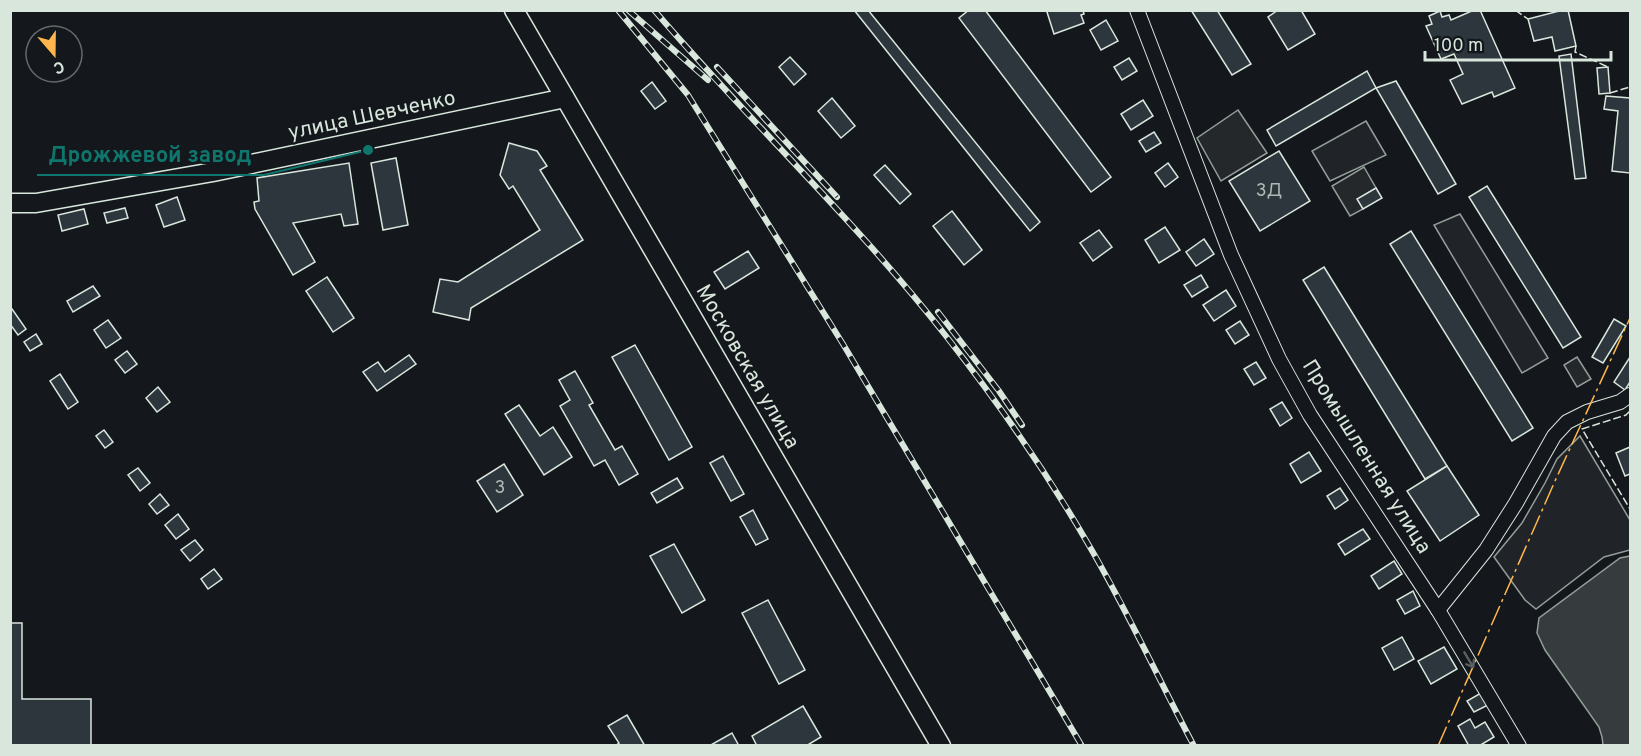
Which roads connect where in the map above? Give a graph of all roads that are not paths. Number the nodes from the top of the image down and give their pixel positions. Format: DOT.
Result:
graph roads {
  1 [pos="514,10"];
  2 [pos="1137,10"];
  3 [pos="566,98"];
  4 [pos="10,203"];
  5 [pos="1630,395"];
  6 [pos="1438,610"];
  7 [pos="941,746"];
  8 [pos="1520,746"];
  1 -- 3 [label="main road, Московская улица"];
  2 -- 6 [label="street, Промышленная улица"];
  3 -- 4 [label="main road, улица Шевченко"];
  3 -- 7 [label="main road, Московская улица"];
  5 -- 6 [label="street"];
  6 -- 8 [label="street, Промышленная улица, one-way"];
}
